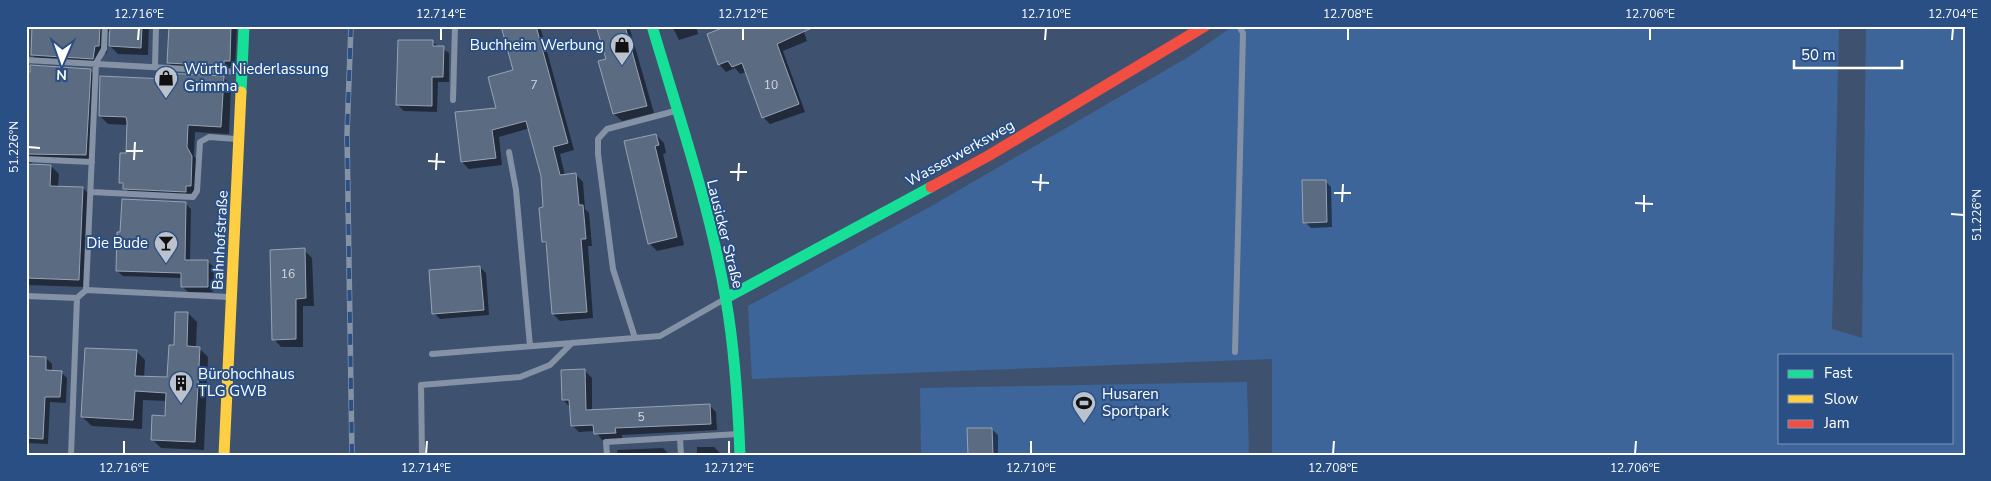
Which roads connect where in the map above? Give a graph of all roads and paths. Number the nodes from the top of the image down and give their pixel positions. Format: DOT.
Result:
graph roads {
  1 [pos="105,26"];
  2 [pos="156,26"];
  3 [pos="244,26"];
  4 [pos="455,26"];
  5 [pos="652,26"];
  6 [pos="1206,26"];
  7 [pos="1239,26"];
  8 [pos="26,60"];
  9 [pos="96,64"];
  10 [pos="155,67"];
  11 [pos="242,72"];
  12 [pos="453,100"];
  13 [pos="677,111"];
  14 [pos="240,139"];
  15 [pos="508,152"];
  16 [pos="26,158"];
  17 [pos="92,162"];
  18 [pos="91,192"];
  19 [pos="86,290"];
  20 [pos="26,296"];
  21 [pos="232,297"];
  22 [pos="78,298"];
  23 [pos="726,298"];
  24 [pos="634,338"];
  25 [pos="572,343"];
  26 [pos="530,346"];
  27 [pos="1235,352"];
  28 [pos="432,354"];
  29 [pos="740,434"];
  30 [pos="680,438"];
  31 [pos="71,455"];
  32 [pos="224,455"];
  33 [pos="422,455"];
  34 [pos="607,455"];
  35 [pos="681,455"];
  36 [pos="740,455"];
  1 -- 9 [label="lane"];
  2 -- 10 [label="lane"];
  3 -- 11 [label="street, Bahnhofstraße"];
  4 -- 12 [label="lane"];
  5 -- 13 [label="street, Lausicker Straße"];
  6 -- 23 [label="street, Wasserwerksweg"];
  7 -- 27 [label="lane"];
  8 -- 9 [label="lane"];
  9 -- 10 [label="lane"];
  9 -- 17 [label="lane"];
  10 -- 11 [label="lane"];
  11 -- 14 [label="street, Bahnhofstraße"];
  13 -- 23 [label="street, Lausicker Straße"];
  13 -- 24 [label="lane"];
  14 -- 18 [label="lane"];
  14 -- 21 [label="street, Bahnhofstraße"];
  15 -- 26 [label="lane"];
  16 -- 17 [label="lane"];
  17 -- 18 [label="lane"];
  18 -- 19 [label="lane"];
  19 -- 21 [label="lane"];
  19 -- 22 [label="lane"];
  20 -- 22 [label="lane"];
  21 -- 32 [label="street, Bahnhofstraße"];
  22 -- 31 [label="lane"];
  23 -- 24 [label="lane"];
  23 -- 29 [label="street, Lausicker Straße"];
  24 -- 25 [label="lane"];
  25 -- 26 [label="lane"];
  25 -- 33 [label="lane"];
  26 -- 28 [label="lane"];
  29 -- 30 [label="lane"];
  29 -- 36 [label="street, Lausicker Straße"];
  30 -- 34 [label="lane"];
  30 -- 35 [label="lane"];
}
